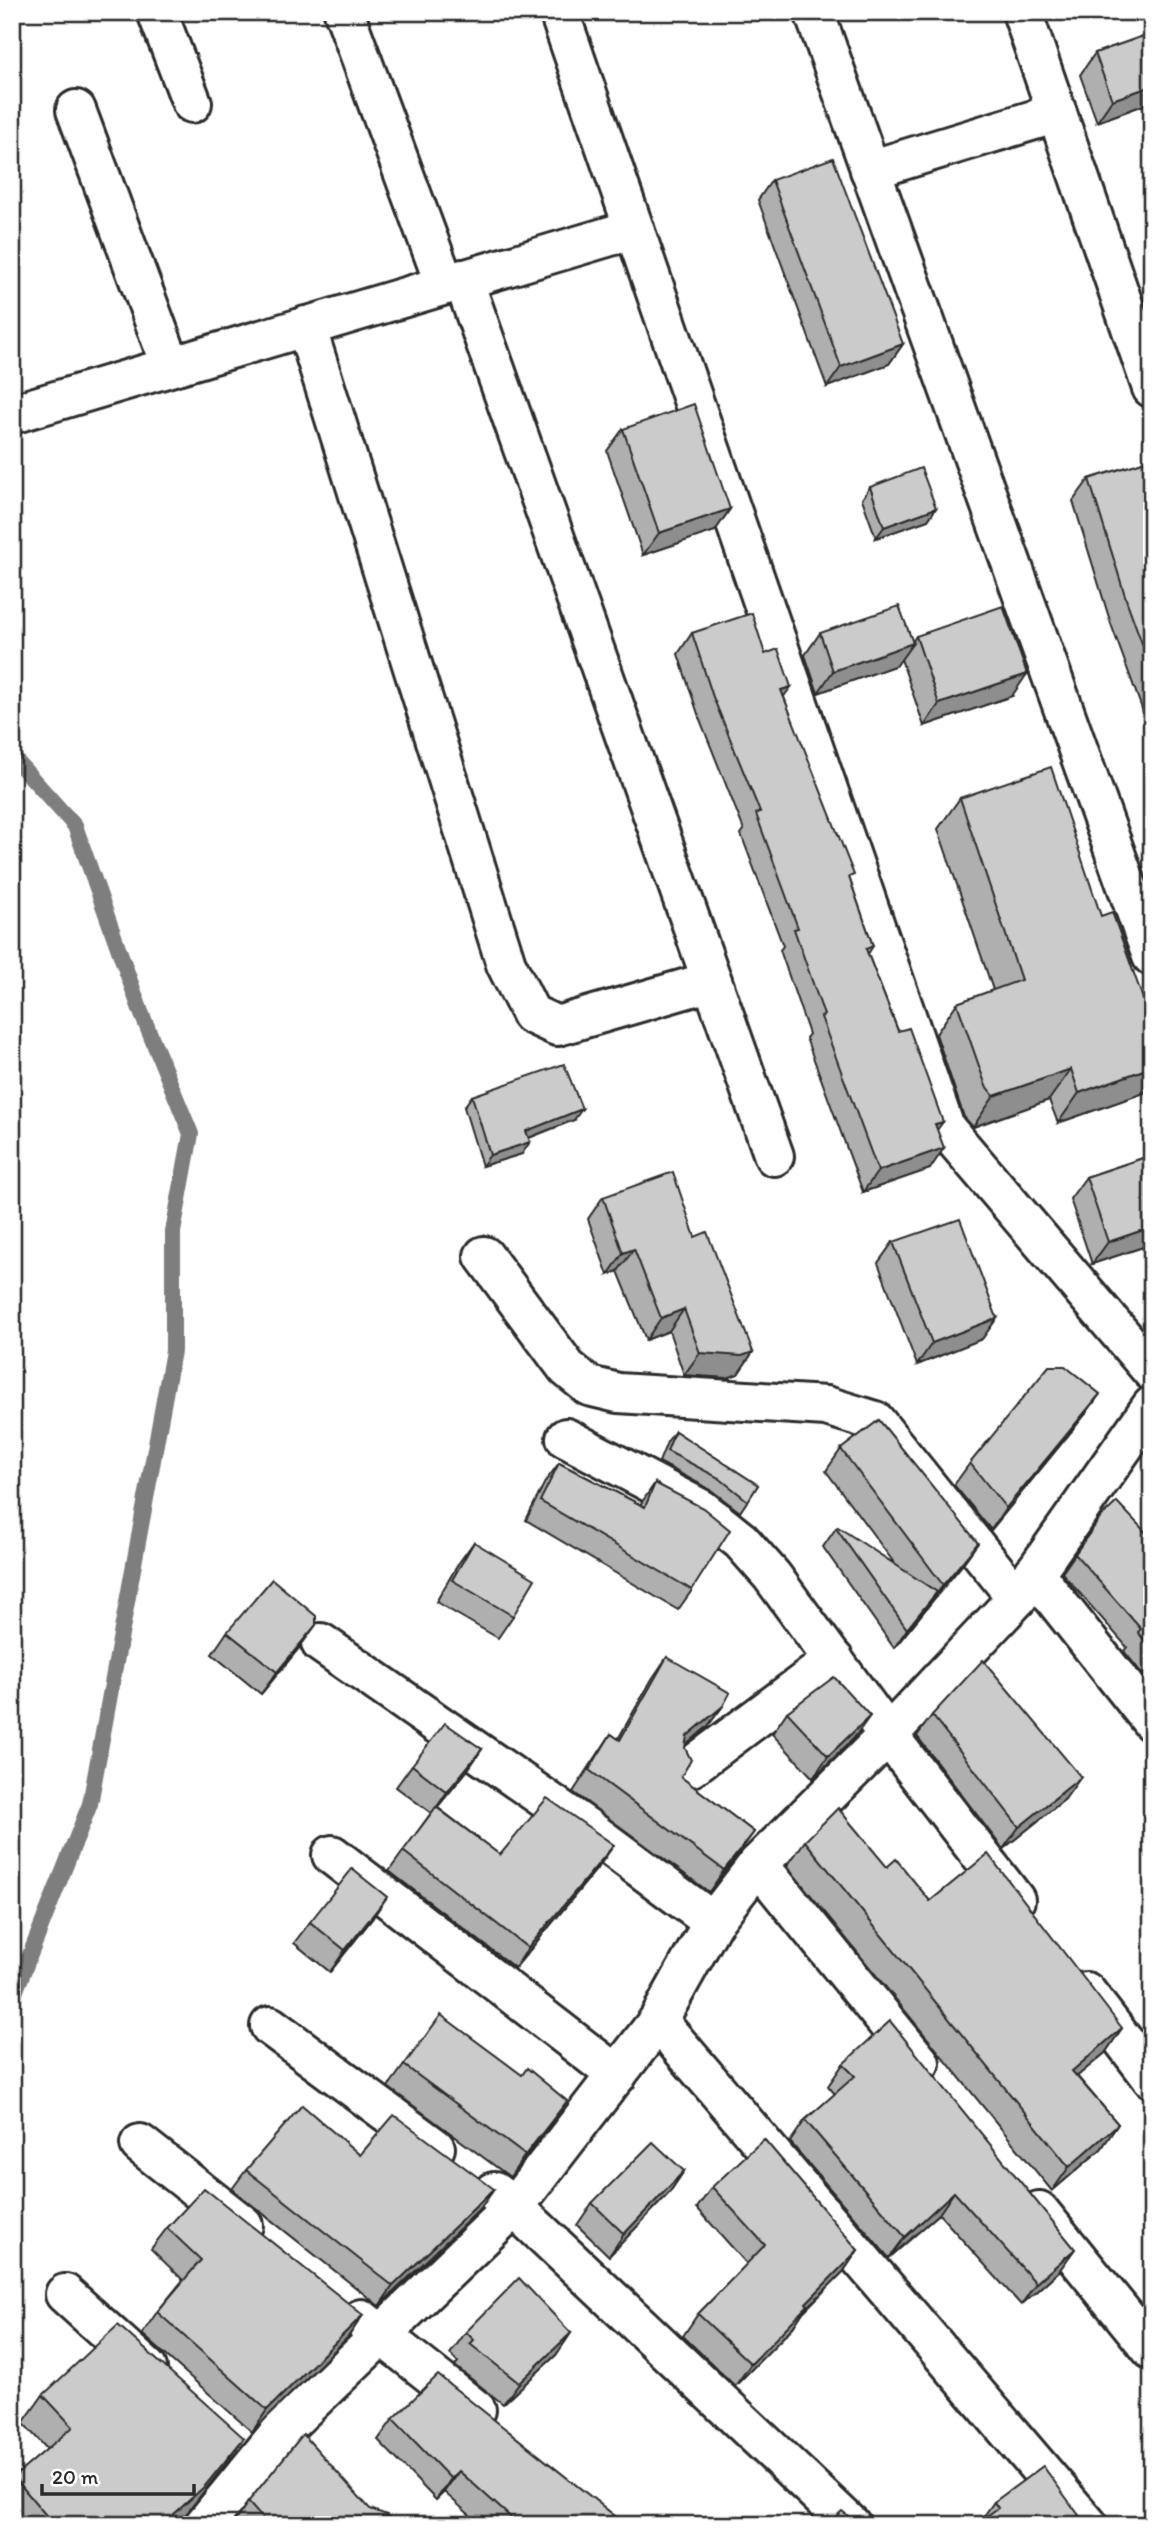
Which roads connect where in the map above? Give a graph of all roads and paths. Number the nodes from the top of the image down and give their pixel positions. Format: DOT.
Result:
graph roads {
  1 [pos="157,12"];
  2 [pos="344,12"];
  3 [pos="559,12"];
  4 [pos="814,12"];
  5 [pos="1022,12"];
  6 [pos="192,103"];
  7 [pos="76,110"];
  8 [pos="1057,113"];
  9 [pos="870,170"];
  10 [pos="634,229"];
  11 [pos="454,282"];
  12 [pos="306,326"];
  13 [pos="171,366"];
  14 [pos="1152,388"];
  15 [pos="12,414"];
  16 [pos="1152,956"];
  17 [pos="712,981"];
  18 [pos="774,1156"];
  19 [pos="484,1256"];
  20 [pos="1152,1371"];
  21 [pos="1151,1407"];
  22 [pos="566,1438"];
  23 [pos="1026,1586"];
  24 [pos="321,1643"];
  25 [pos="834,1660"];
  26 [pos="1152,1722"];
  27 [pos="888,1735"];
  28 [pos="691,1768"];
  29 [pos="332,1855"];
  30 [pos="758,1864"];
  31 [pos="713,1922"];
  32 [pos="1033,1923"];
  33 [pos="1067,1968"];
  34 [pos="658,2021"];
  35 [pos="270,2026"];
  36 [pos="617,2075"];
  37 [pos="1152,2078"];
  38 [pos="942,2091"];
  39 [pos="140,2144"];
  40 [pos="1020,2188"];
  41 [pos="514,2207"];
  42 [pos="266,2243"];
  43 [pos="329,2293"];
  44 [pos="65,2294"];
  45 [pos="382,2335"];
  46 [pos="1152,2350"];
  47 [pos="174,2392"];
  48 [pos="501,2430"];
  49 [pos="281,2431"];
  50 [pos="223,2436"];
  51 [pos="309,2462"];
  52 [pos="253,2463"];
  53 [pos="204,2525"];
  54 [pos="851,2525"];
  55 [pos="1088,2525"];
  1 -- 6 [label="street"];
  2 -- 11 [label="street"];
  3 -- 10 [label="street"];
  4 -- 9 [label="street"];
  5 -- 8 [label="street"];
  7 -- 13 [label="street"];
  8 -- 9 [label="street"];
  8 -- 14 [label="street"];
  9 -- 16 [label="street"];
  10 -- 11 [label="street"];
  10 -- 20 [label="street"];
  11 -- 12 [label="street"];
  11 -- 17 [label="street"];
  12 -- 13 [label="street"];
  12 -- 17 [label="street"];
  13 -- 15 [label="street"];
  17 -- 18 [label="street"];
  19 -- 23 [label="street"];
  21 -- 23 [label="street"];
  22 -- 25 [label="street"];
  23 -- 26 [label="street"];
  23 -- 27 [label="street"];
  24 -- 31 [label="street"];
  25 -- 27 [label="street"];
  25 -- 28 [label="street"];
  27 -- 30 [label="street"];
  27 -- 32 [label="street"];
  29 -- 36 [label="street"];
  30 -- 31 [label="street"];
  30 -- 38 [label="street"];
  31 -- 34 [label="street"];
  33 -- 37 [label="street"];
  34 -- 36 [label="street"];
  34 -- 55 [label="street"];
  35 -- 41 [label="street"];
  36 -- 41 [label="street"];
  39 -- 42 [label="street"];
  40 -- 46 [label="street"];
  41 -- 45 [label="street"];
  41 -- 54 [label="street"];
  43 -- 45 [label="street"];
  44 -- 47 [label="street"];
  45 -- 48 [label="street"];
  45 -- 49 [label="street"];
  49 -- 51 [label="street"];
  49 -- 52 [label="street"];
  50 -- 52 [label="street"];
  52 -- 53 [label="street"];
}
